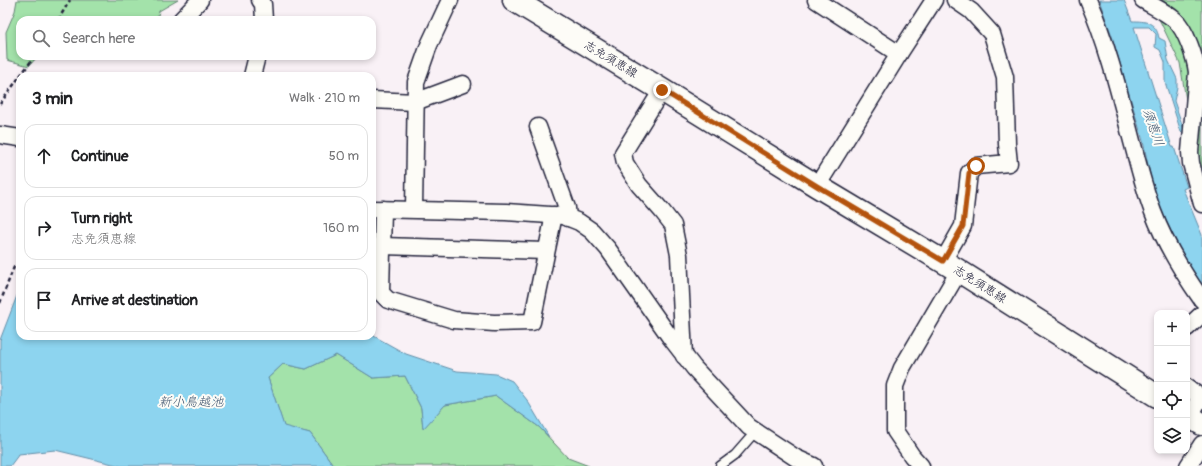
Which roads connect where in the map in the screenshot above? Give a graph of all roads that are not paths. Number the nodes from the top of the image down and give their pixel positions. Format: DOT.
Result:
graph roads {
  1 [pos="200,0"];
  2 [pos="260,0"];
  3 [pos="450,0"];
  4 [pos="514,0"];
  5 [pos="816,0"];
  6 [pos="934,0"];
  7 [pos="956,0"];
  8 [pos="1088,0"];
  9 [pos="1143,0"];
  10 [pos="185,16"];
  11 [pos="267,16"];
  12 [pos="899,54"];
  13 [pos="463,84"];
  14 [pos="662,90"];
  15 [pos="376,100"];
  16 [pos="415,102"];
  17 [pos="538,127"];
  18 [pos="0,135"];
  19 [pos="16,137"];
  20 [pos="817,186"];
  21 [pos="1202,204"];
  22 [pos="377,209"];
  23 [pos="414,209"];
  24 [pos="561,217"];
  25 [pos="382,246"];
  26 [pos="546,251"];
  27 [pos="951,266"];
  28 [pos="1202,300"];
  29 [pos="1202,314"];
  30 [pos="1190,325"];
  31 [pos="684,356"];
  32 [pos="1190,389"];
  33 [pos="1154,394"];
  34 [pos="1201,396"];
  35 [pos="1193,419"];
  36 [pos="756,431"];
  37 [pos="1202,444"];
  38 [pos="720,466"];
  39 [pos="814,466"];
  40 [pos="921,466"];
  41 [pos="1188,466"];
  1 -- 10 [label="street"];
  2 -- 11 [label="street"];
  3 -- 16 [label="street"];
  4 -- 14 [label="main road, 志免須恵線"];
  5 -- 12 [label="street"];
  6 -- 12 [label="street"];
  7 -- 27 [label="street"];
  8 -- 28 [label="street"];
  9 -- 21 [label="street"];
  12 -- 20 [label="street"];
  13 -- 16 [label="street"];
  14 -- 20 [label="main road, 志免須恵線"];
  14 -- 31 [label="street"];
  15 -- 16 [label="street"];
  16 -- 23 [label="street"];
  17 -- 24 [label="street"];
  18 -- 19 [label="street"];
  20 -- 27 [label="main road, 志免須恵線"];
  22 -- 23 [label="street"];
  22 -- 25 [label="street"];
  23 -- 24 [label="street"];
  24 -- 26 [label="street"];
  24 -- 31 [label="street"];
  25 -- 26 [label="street"];
  25 -- 26 [label="street"];
  27 -- 33 [label="main road, 志免須恵線"];
  27 -- 40 [label="street"];
  29 -- 30 [label="street"];
  31 -- 36 [label="street"];
  32 -- 34 [label="street"];
  34 -- 35 [label="street"];
  36 -- 38 [label="lane"];
  36 -- 39 [label="street"];
  37 -- 41 [label="street"];
}
